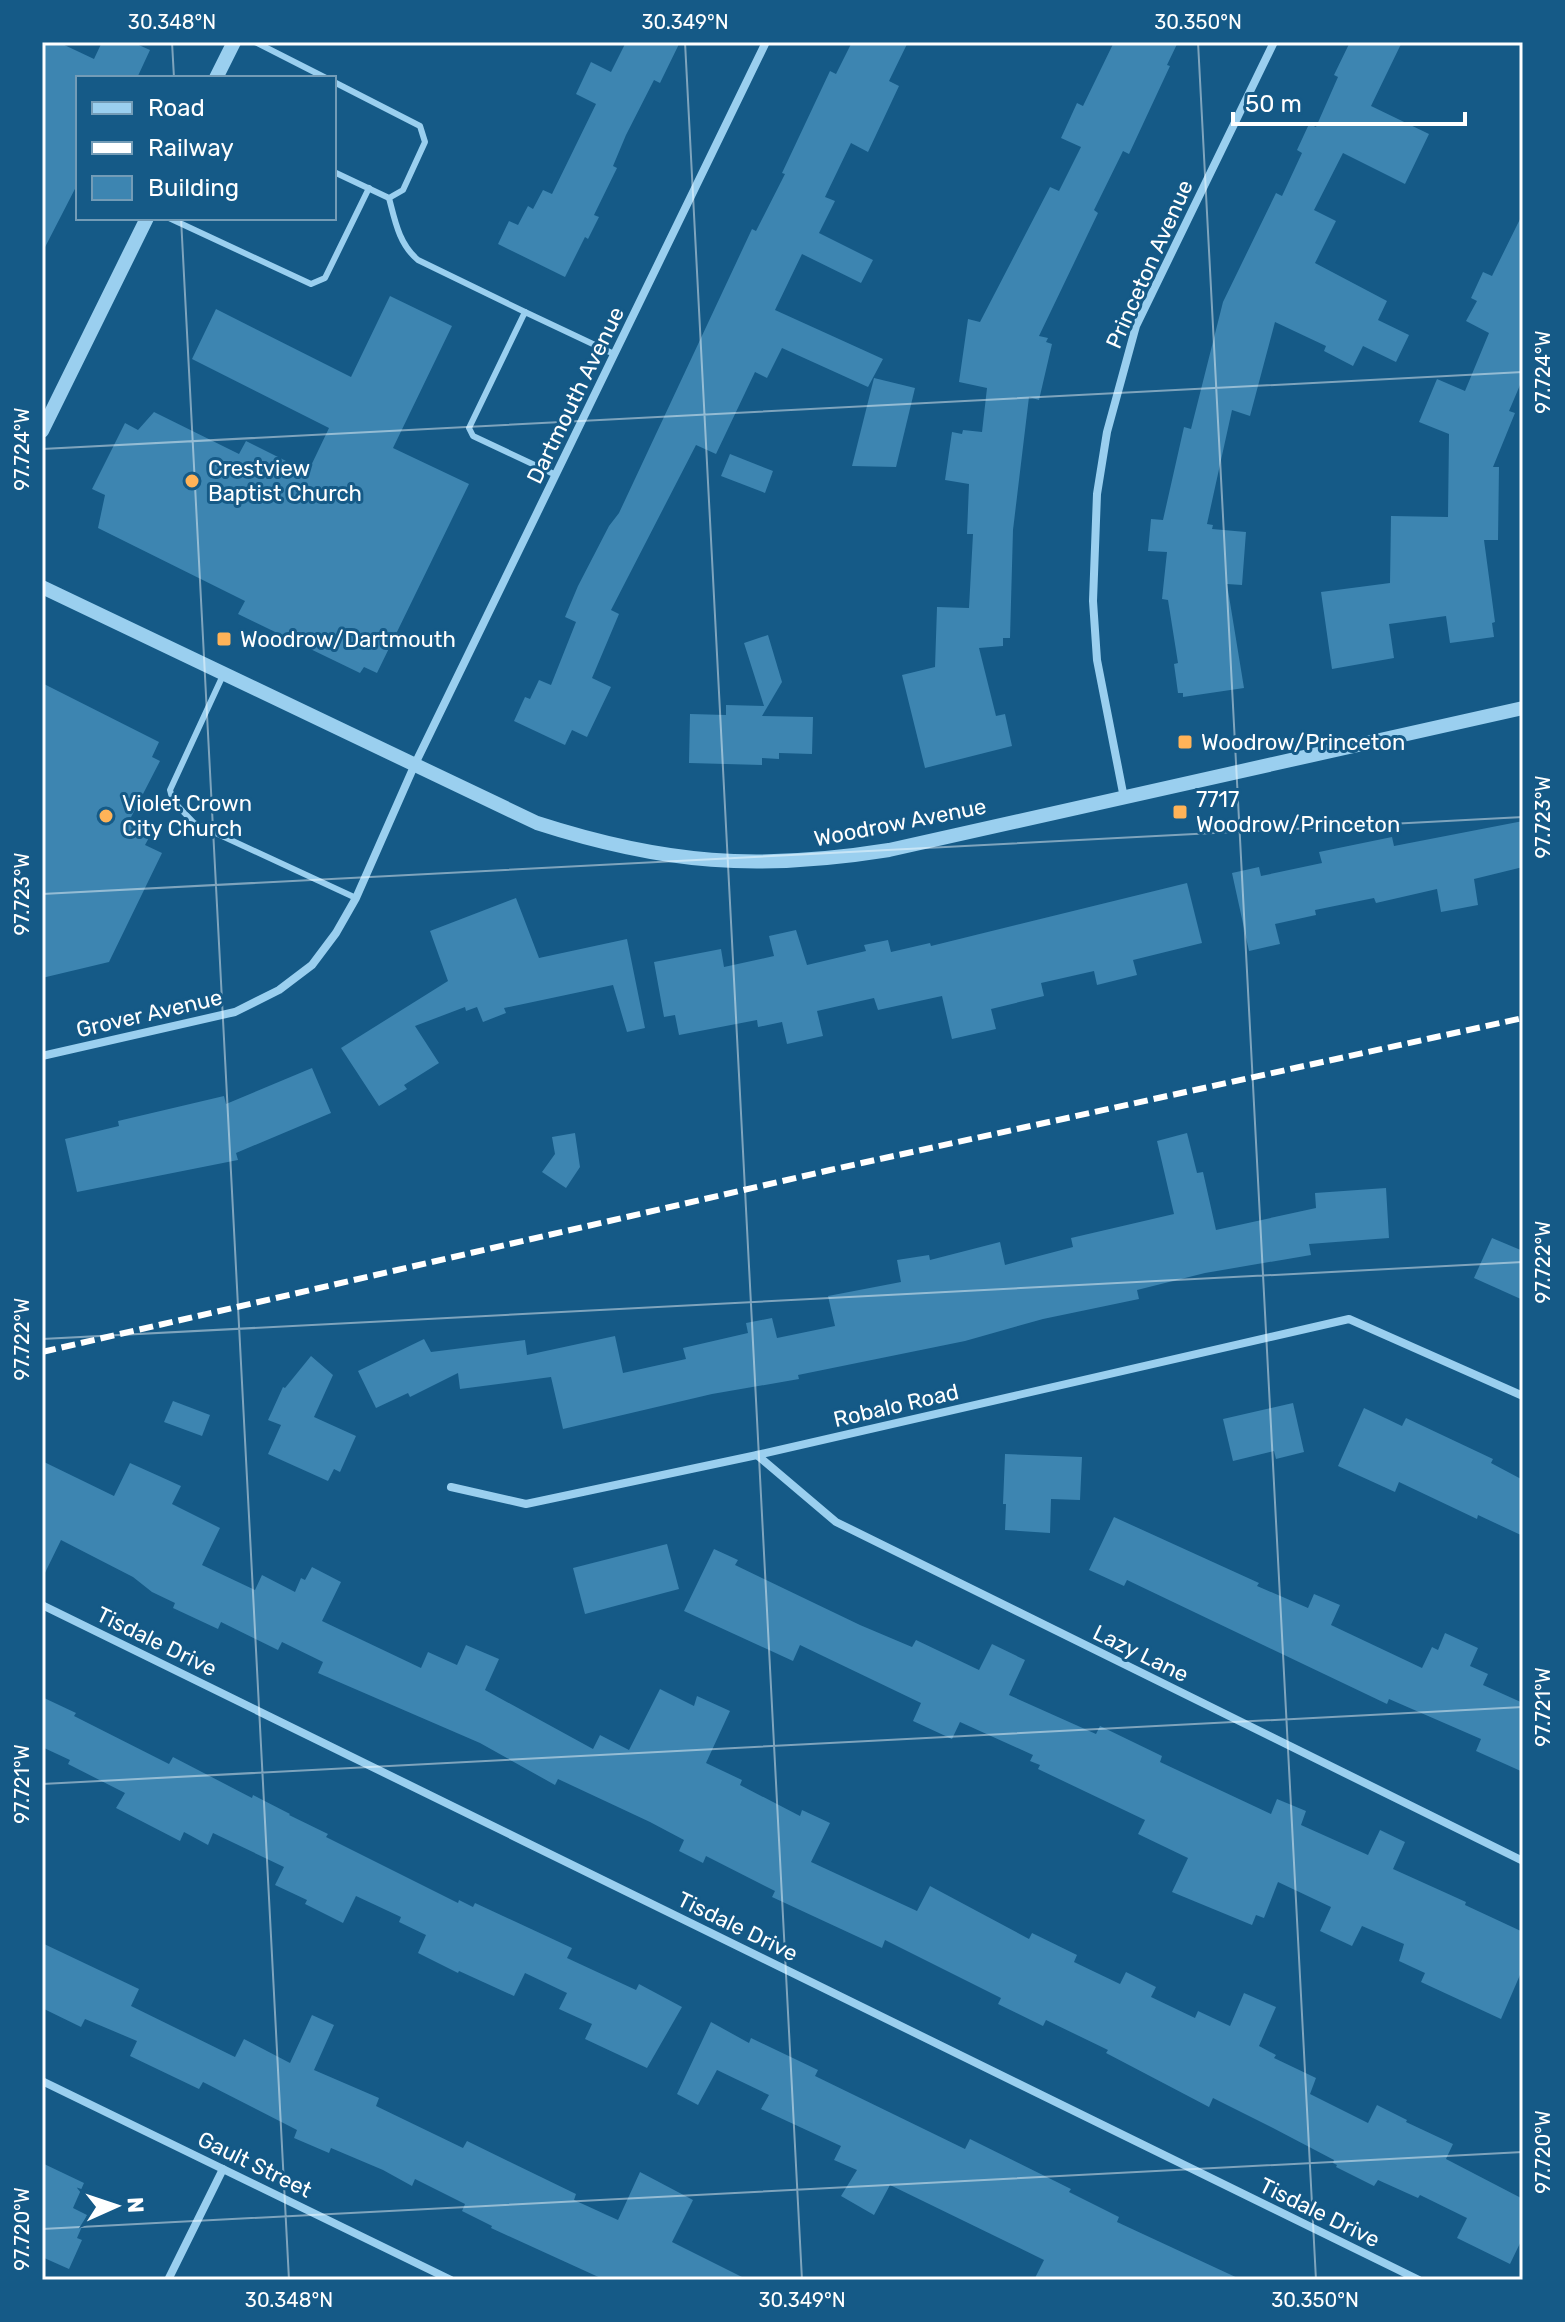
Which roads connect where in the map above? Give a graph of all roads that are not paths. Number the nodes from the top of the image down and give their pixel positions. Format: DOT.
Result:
graph roads {
  1 [pos="234,42"];
  2 [pos="255,42"];
  3 [pos="766,42"];
  4 [pos="1274,42"];
  5 [pos="217,76"];
  6 [pos="322,76"];
  7 [pos="336,83"];
  8 [pos="336,173"];
  9 [pos="369,188"];
  10 [pos="389,198"];
  11 [pos="146,220"];
  12 [pos="173,220"];
  13 [pos="525,312"];
  14 [pos="614,354"];
  15 [pos="42,431"];
  16 [pos="556,475"];
  17 [pos="42,587"];
  18 [pos="224,673"];
  19 [pos="1523,708"];
  20 [pos="415,764"];
  21 [pos="1124,798"];
  22 [pos="356,898"];
  23 [pos="43,1054"];
  24 [pos="1523,1396"];
  25 [pos="757,1455"];
  26 [pos="451,1487"];
  27 [pos="42,1605"];
  28 [pos="1523,1861"];
  29 [pos="42,2081"];
  30 [pos="223,2169"];
  31 [pos="168,2280"];
  32 [pos="451,2280"];
  33 [pos="1419,2280"];
  1 -- 5 [label="street"];
  2 -- 6 [label="lane"];
  3 -- 14 [label="street, Dartmouth Avenue"];
  4 -- 21 [label="street, Princeton Avenue"];
  7 -- 10 [label="lane"];
  8 -- 9 [label="lane"];
  9 -- 10 [label="lane"];
  9 -- 12 [label="lane"];
  10 -- 13 [label="lane"];
  11 -- 15 [label="street"];
  13 -- 14 [label="lane"];
  13 -- 16 [label="lane"];
  14 -- 16 [label="street, Dartmouth Avenue"];
  16 -- 20 [label="street, Dartmouth Avenue"];
  17 -- 18 [label="street, Woodrow Avenue"];
  18 -- 20 [label="street, Woodrow Avenue"];
  18 -- 22 [label="lane"];
  19 -- 21 [label="street, Woodrow Avenue"];
  20 -- 21 [label="street, Woodrow Avenue"];
  20 -- 22 [label="street, Grover Avenue"];
  22 -- 23 [label="street, Grover Avenue"];
  24 -- 25 [label="street, Robalo Road"];
  25 -- 26 [label="street, Robalo Road"];
  25 -- 28 [label="street, Lazy Lane"];
  27 -- 33 [label="street, Tisdale Drive"];
  29 -- 30 [label="street, Gault Street"];
  30 -- 31 [label="street"];
  30 -- 32 [label="street, Gault Street"];
}
